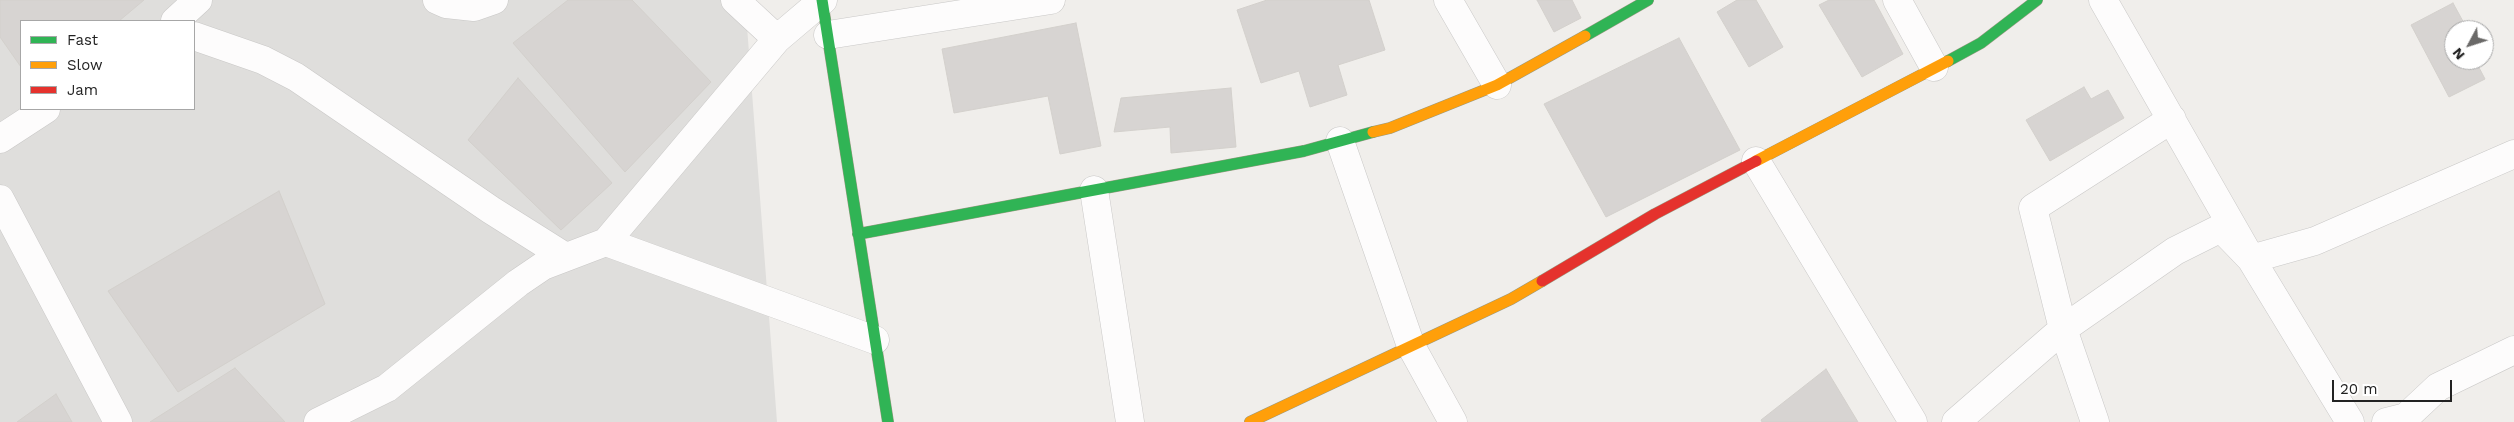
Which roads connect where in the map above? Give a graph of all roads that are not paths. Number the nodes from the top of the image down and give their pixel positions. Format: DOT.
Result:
graph roads {
  1 [pos="198,0"];
  2 [pos="437,0"];
  3 [pos="494,0"];
  4 [pos="735,0"];
  5 [pos="822,0"];
  6 [pos="1051,0"];
  7 [pos="1448,0"];
  8 [pos="1648,0"];
  9 [pos="1897,0"];
  10 [pos="2037,0"];
  11 [pos="2103,0"];
  12 [pos="177,20"];
  13 [pos="828,35"];
  14 [pos="195,36"];
  15 [pos="777,39"];
  16 [pos="1934,67"];
  17 [pos="1497,85"];
  18 [pos="44,110"];
  19 [pos="2172,119"];
  20 [pos="0,139"];
  21 [pos="1340,141"];
  22 [pos="2514,154"];
  23 [pos="1756,161"];
  24 [pos="1094,190"];
  25 [pos="0,199"];
  26 [pos="858,234"];
  27 [pos="606,242"];
  28 [pos="564,256"];
  29 [pos="2251,259"];
  30 [pos="2063,329"];
  31 [pos="875,340"];
  32 [pos="1411,346"];
  33 [pos="2514,350"];
  34 [pos="118,422"];
  35 [pos="318,422"];
  36 [pos="888,422"];
  37 [pos="1130,422"];
  38 [pos="1250,422"];
  39 [pos="1453,422"];
  40 [pos="1913,422"];
  41 [pos="1956,422"];
  42 [pos="2095,422"];
  43 [pos="2350,422"];
  44 [pos="2386,422"];
  1 -- 12 [label="street"];
  2 -- 3 [label="street"];
  4 -- 15 [label="street"];
  5 -- 13 [label="street"];
  5 -- 15 [label="street"];
  6 -- 13 [label="street"];
  7 -- 17 [label="street"];
  8 -- 17 [label="street"];
  9 -- 16 [label="street"];
  10 -- 16 [label="street"];
  11 -- 19 [label="street"];
  13 -- 26 [label="street"];
  14 -- 28 [label="street"];
  15 -- 27 [label="street"];
  16 -- 23 [label="street"];
  17 -- 21 [label="street"];
  18 -- 20 [label="street"];
  19 -- 29 [label="street"];
  19 -- 30 [label="street"];
  21 -- 24 [label="street"];
  21 -- 32 [label="street"];
  22 -- 29 [label="street"];
  23 -- 32 [label="street"];
  23 -- 40 [label="street"];
  24 -- 26 [label="street"];
  24 -- 37 [label="street"];
  25 -- 34 [label="street"];
  26 -- 31 [label="street"];
  27 -- 28 [label="street"];
  27 -- 31 [label="street"];
  28 -- 35 [label="street"];
  29 -- 30 [label="street"];
  29 -- 43 [label="street"];
  30 -- 41 [label="street"];
  30 -- 42 [label="street"];
  31 -- 36 [label="street"];
  32 -- 38 [label="street"];
  32 -- 39 [label="street"];
  33 -- 44 [label="street"];
}
